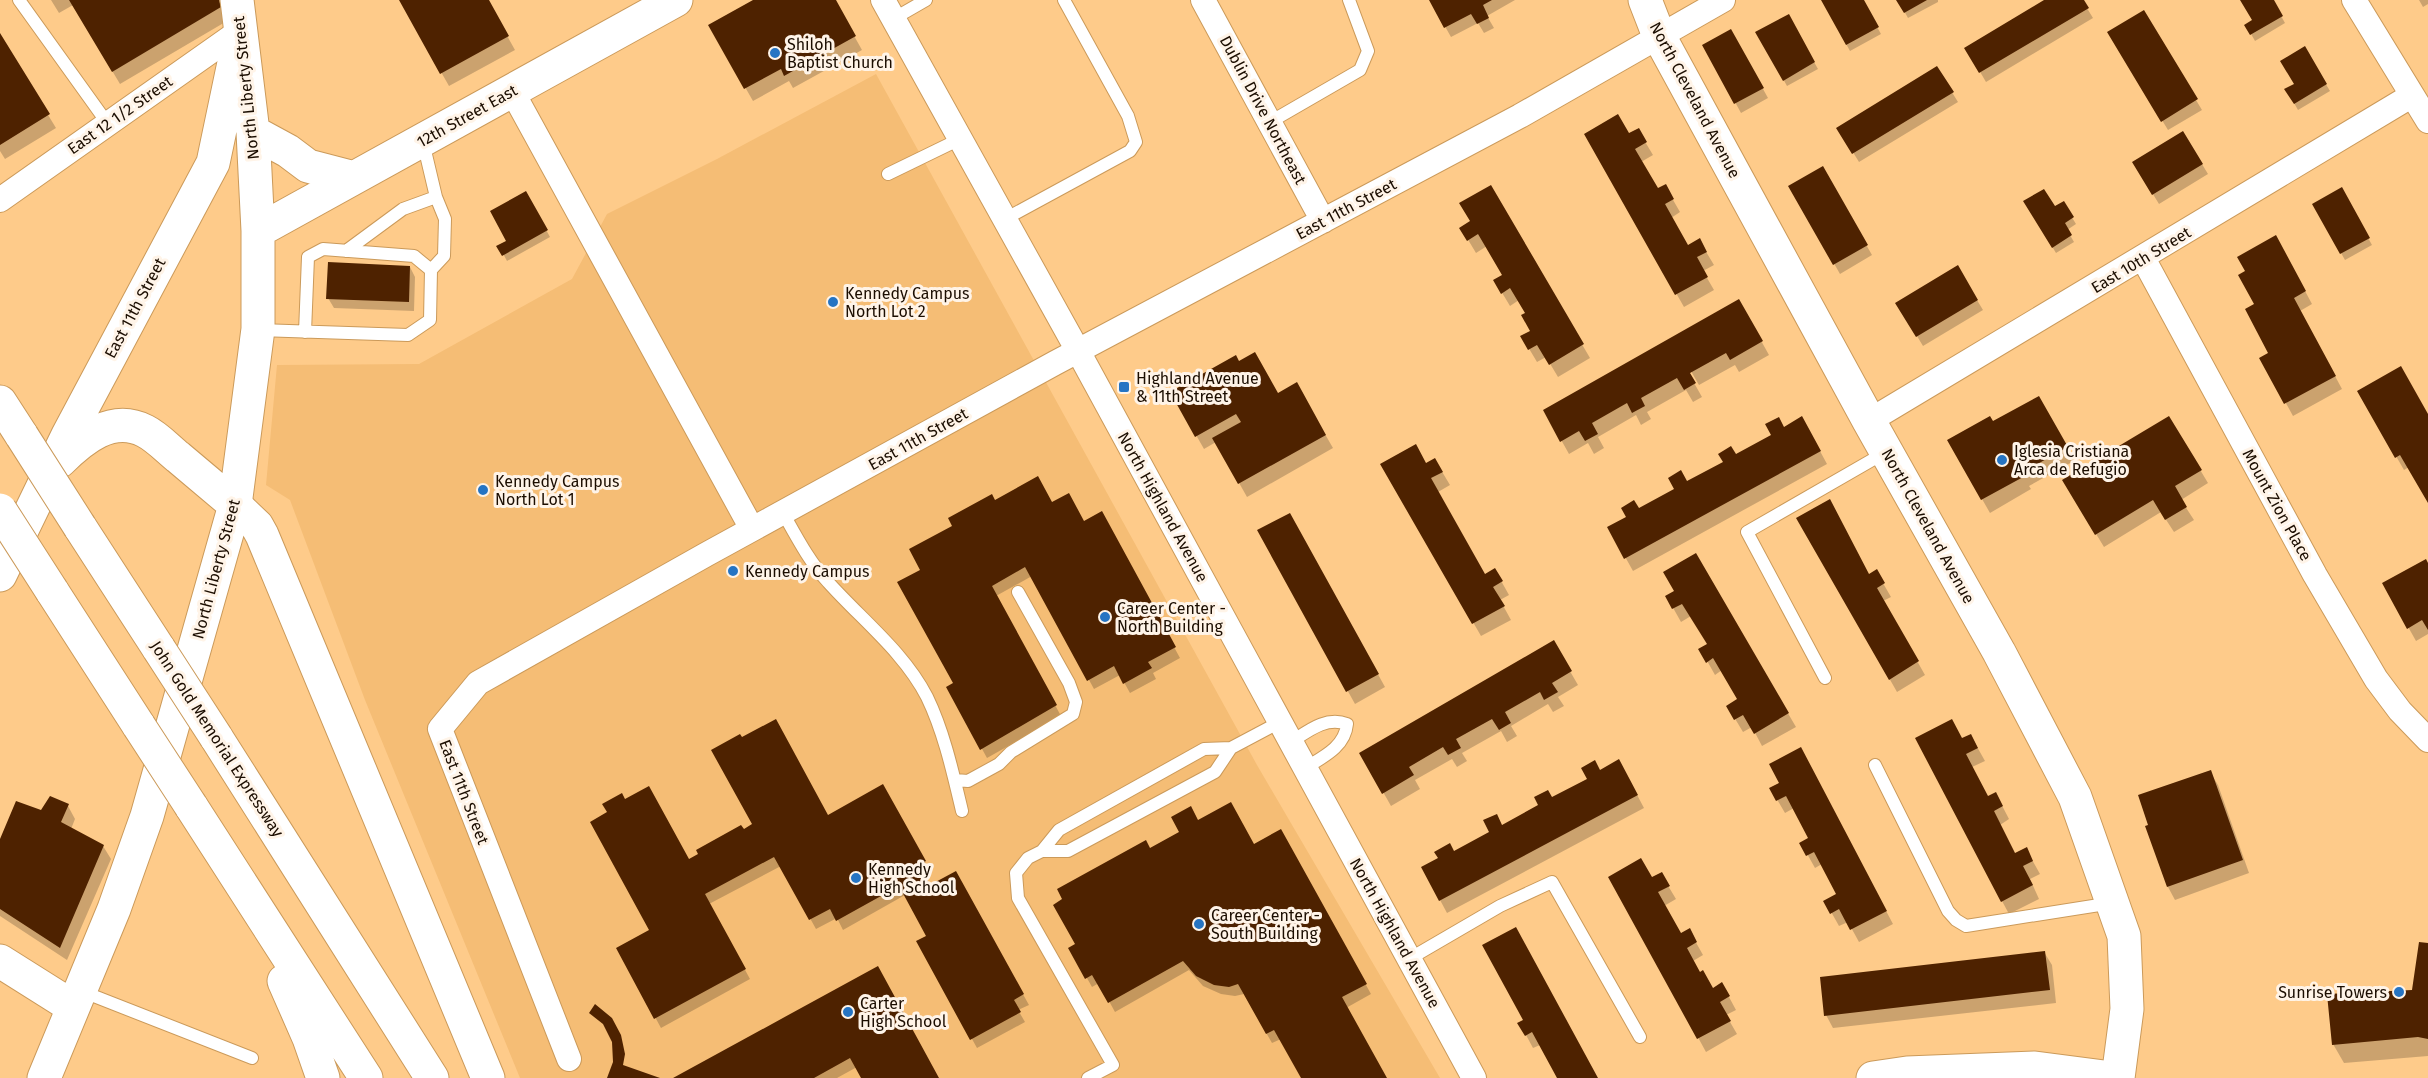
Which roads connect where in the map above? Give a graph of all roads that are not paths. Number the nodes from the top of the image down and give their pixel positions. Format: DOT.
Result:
graph roads {
  1 [pos="19,0"];
  2 [pos="676,0"];
  3 [pos="926,0"];
  4 [pos="1064,0"];
  5 [pos="1203,0"];
  6 [pos="1349,0"];
  7 [pos="1645,0"];
  8 [pos="1723,0"];
  9 [pos="2354,0"];
  10 [pos="888,9"];
  11 [pos="239,15"];
  12 [pos="1659,36"];
  13 [pos="512,91"];
  14 [pos="2411,96"];
  15 [pos="2428,121"];
  16 [pos="1270,122"];
  17 [pos="108,124"];
  18 [pos="253,132"];
  19 [pos="960,139"];
  20 [pos="423,141"];
  21 [pos="888,174"];
  22 [pos="354,178"];
  23 [pos="436,196"];
  24 [pos="0,200"];
  25 [pos="1005,219"];
  26 [pos="1323,221"];
  27 [pos="258,231"];
  28 [pos="346,251"];
  29 [pos="2143,258"];
  30 [pos="431,270"];
  31 [pos="258,329"];
  32 [pos="305,332"];
  33 [pos="1078,351"];
  34 [pos="0,402"];
  35 [pos="1869,421"];
  36 [pos="1887,452"];
  37 [pos="44,483"];
  38 [pos="235,505"];
  39 [pos="0,510"];
  40 [pos="783,513"];
  41 [pos="752,529"];
  42 [pos="0,575"];
  43 [pos="1018,592"];
  44 [pos="1825,678"];
  45 [pos="1285,732"];
  46 [pos="2428,740"];
  47 [pos="1232,748"];
  48 [pos="1875,765"];
  49 [pos="1305,768"];
  50 [pos="955,780"];
  51 [pos="962,811"];
  52 [pos="1042,850"];
  53 [pos="240,884"];
  54 [pos="2114,903"];
  55 [pos="1409,959"];
  56 [pos="0,961"];
  57 [pos="77,999"];
  58 [pos="1640,1036"];
  59 [pos="252,1058"];
  60 [pos="569,1059"];
  61 [pos="44,1078"];
  62 [pos="323,1078"];
  63 [pos="366,1078"];
  64 [pos="432,1078"];
  65 [pos="488,1078"];
  66 [pos="1088,1078"];
  67 [pos="1474,1078"];
  68 [pos="1874,1078"];
  69 [pos="2112,1078"];
  70 [pos="2118,1078"];
  1 -- 17 [label="lane"];
  2 -- 13 [label="main road, 12th Street East"];
  3 -- 10 [label="lane"];
  4 -- 25 [label="lane"];
  5 -- 16 [label="street, Dublin Drive Northeast"];
  6 -- 16 [label="lane"];
  7 -- 12 [label="main road, North Cleveland Avenue"];
  8 -- 12 [label="street, East 11th Street"];
  9 -- 14 [label="street"];
  10 -- 19 [label="street, North Highland Avenue"];
  11 -- 17 [label="street, East 12 1/2 Street"];
  11 -- 18 [label="main road, North Liberty Street"];
  11 -- 37 [label="main road, East 11th Street"];
  12 -- 26 [label="street, East 11th Street"];
  12 -- 35 [label="main road, North Cleveland Avenue"];
  13 -- 20 [label="main road, 12th Street East"];
  13 -- 41 [label="street"];
  14 -- 15 [label="street"];
  14 -- 29 [label="street, East 10th Street"];
  16 -- 26 [label="street, Dublin Drive Northeast"];
  17 -- 24 [label="street, East 12 1/2 Street"];
  18 -- 22 [label="main road"];
  18 -- 27 [label="main road, North Liberty Street"];
  19 -- 21 [label="lane"];
  19 -- 25 [label="street, North Highland Avenue"];
  20 -- 22 [label="main road, 12th Street East"];
  20 -- 23 [label="lane"];
  22 -- 27 [label="main road, 12th Street East"];
  23 -- 28 [label="lane"];
  23 -- 30 [label="lane"];
  25 -- 33 [label="street, North Highland Avenue"];
  26 -- 33 [label="street, East 11th Street"];
  27 -- 31 [label="main road, North Liberty Street"];
  28 -- 30 [label="lane"];
  28 -- 32 [label="lane"];
  29 -- 35 [label="street, East 10th Street"];
  29 -- 46 [label="street, Mount Zion Place"];
  30 -- 32 [label="lane"];
  31 -- 32 [label="lane"];
  31 -- 38 [label="main road, North Liberty Street"];
  33 -- 40 [label="street, East 11th Street"];
  33 -- 45 [label="street, North Highland Avenue"];
  34 -- 64 [label="main road, John Gold Memorial Expressway, bridge"];
  35 -- 36 [label="main road, North Cleveland Avenue"];
  36 -- 44 [label="lane"];
  36 -- 54 [label="main road, North Cleveland Avenue"];
  37 -- 38 [label="main road"];
  37 -- 42 [label="main road, East 11th Street"];
  38 -- 57 [label="main road, North Liberty Street"];
  38 -- 65 [label="main road"];
  39 -- 53 [label="main road, bridge"];
  40 -- 41 [label="street, East 11th Street"];
  40 -- 50 [label="lane"];
  41 -- 60 [label="street, East 11th Street"];
  43 -- 50 [label="lane"];
  45 -- 47 [label="lane"];
  45 -- 49 [label="street, North Highland Avenue"];
  45 -- 49 [label="lane"];
  47 -- 52 [label="lane"];
  47 -- 52 [label="lane"];
  48 -- 54 [label="lane"];
  49 -- 55 [label="street, North Highland Avenue"];
  50 -- 51 [label="lane"];
  52 -- 66 [label="lane"];
  53 -- 62 [label="main road"];
  53 -- 63 [label="main road"];
  54 -- 70 [label="main road, North Cleveland Avenue"];
  55 -- 58 [label="lane"];
  55 -- 67 [label="street, North Highland Avenue"];
  56 -- 57 [label="main road"];
  57 -- 59 [label="lane"];
  57 -- 61 [label="main road, North Liberty Street"];
  68 -- 69 [label="main road"];
}
